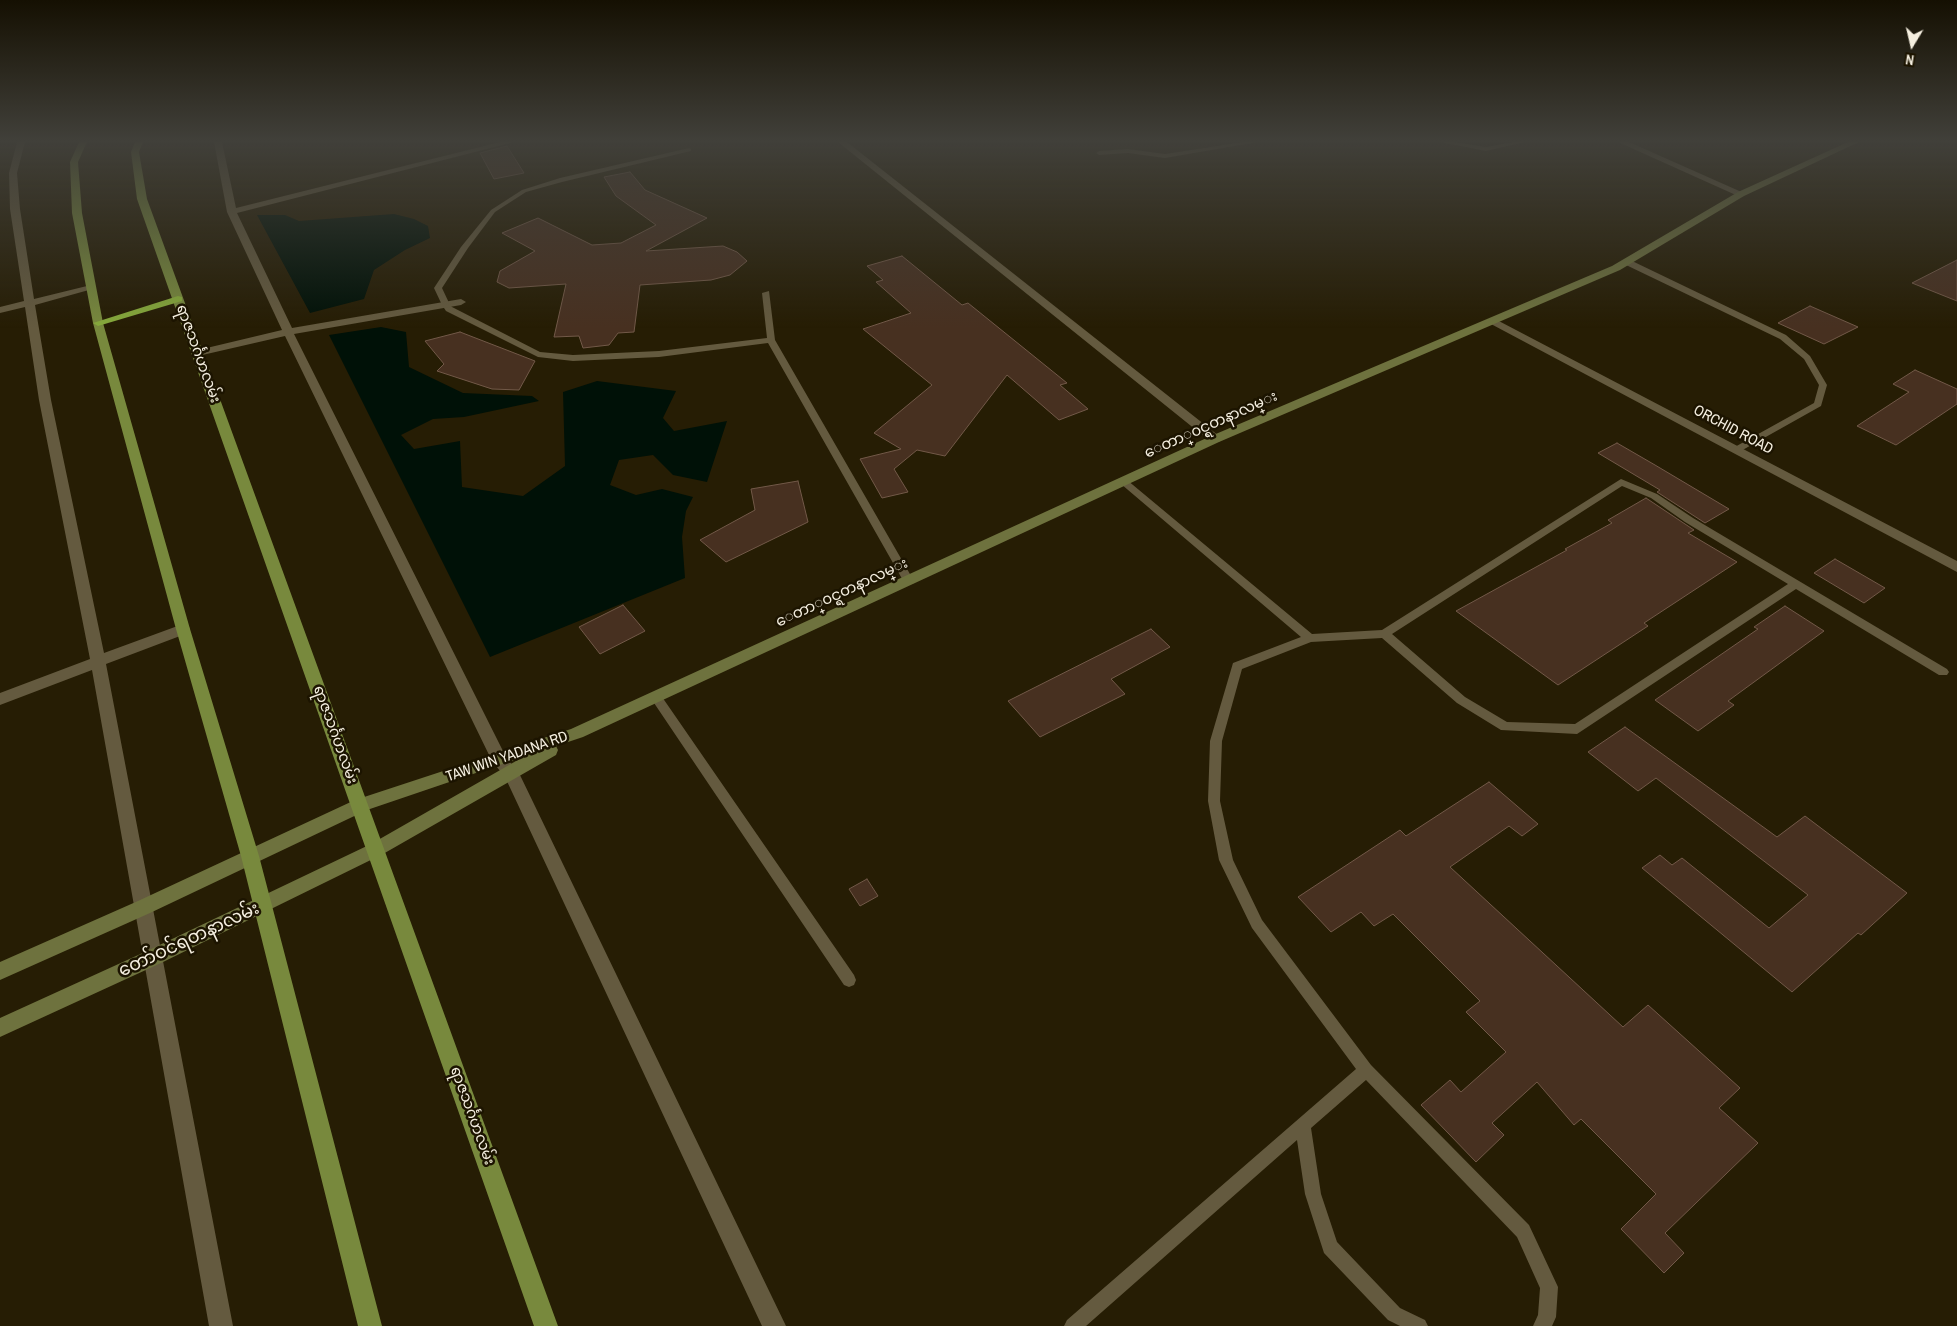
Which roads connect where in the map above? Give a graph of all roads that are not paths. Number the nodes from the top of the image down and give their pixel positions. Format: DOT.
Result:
graph roads {
  1 [pos="15,204"];
  2 [pos="77,204"];
  3 [pos="144,204"];
  4 [pos="230,204"];
  5 [pos="264,204"];
  6 [pos="504,204"];
  7 [pos="920,204"];
  8 [pos="1724,204"];
  9 [pos="232,212"];
  10 [pos="1627,262"];
  11 [pos="91,288"];
  12 [pos="766,293"];
  13 [pos="178,299"];
  14 [pos="461,302"];
  15 [pos="30,303"];
  16 [pos="446,305"];
  17 [pos="0,310"];
  18 [pos="1495,322"];
  19 [pos="98,324"];
  20 [pos="288,332"];
  21 [pos="771,340"];
  22 [pos="198,353"];
  23 [pos="1214,439"];
  24 [pos="1736,450"];
  25 [pos="1124,482"];
  26 [pos="1957,567"];
  27 [pos="909,581"];
  28 [pos="1796,584"];
  29 [pos="183,629"];
  30 [pos="1384,634"];
  31 [pos="1310,638"];
  32 [pos="98,662"];
  33 [pos="1943,672"];
  34 [pos="656,697"];
  35 [pos="0,699"];
  36 [pos="577,733"];
  37 [pos="505,767"];
  38 [pos="361,805"];
  39 [pos="377,849"];
  40 [pos="250,856"];
  41 [pos="261,906"];
  42 [pos="144,907"];
  43 [pos="154,958"];
  44 [pos="0,972"];
  45 [pos="849,980"];
  46 [pos="0,1028"];
  47 [pos="1366,1070"];
  48 [pos="1303,1125"];
  49 [pos="221,1326"];
  50 [pos="370,1326"];
  51 [pos="546,1326"];
  52 [pos="774,1326"];
  53 [pos="1073,1326"];
  54 [pos="1419,1326"];
  55 [pos="1542,1326"];
  1 -- 15 [label="street"];
  2 -- 11 [label="main road"];
  3 -- 13 [label="main road, ရာဇသင်္ဂဟလမ်း"];
  4 -- 9 [label="street"];
  5 -- 9 [label="street"];
  6 -- 16 [label="lane"];
  7 -- 23 [label="street"];
  8 -- 10 [label="main road, ေတာ္၀င္ရတနာလမ္း"];
  9 -- 20 [label="street"];
  10 -- 18 [label="main road, ေတာ္၀င္ရတနာလမ္း"];
  10 -- 24 [label="lane"];
  11 -- 15 [label="street"];
  11 -- 19 [label="main road"];
  12 -- 21 [label="lane"];
  13 -- 19 [label="highway"];
  13 -- 22 [label="main road, ရာဇသင်္ဂဟလမ်း"];
  14 -- 16 [label="street"];
  15 -- 17 [label="street"];
  15 -- 32 [label="street"];
  16 -- 20 [label="street"];
  16 -- 21 [label="lane"];
  18 -- 23 [label="main road, ေတာ္၀င္ရတနာလမ္း"];
  18 -- 24 [label="street, ORCHID ROAD"];
  19 -- 29 [label="main road"];
  20 -- 22 [label="street"];
  20 -- 37 [label="street"];
  21 -- 27 [label="lane"];
  22 -- 38 [label="main road, ရာဇသင်္ဂဟလမ်း"];
  23 -- 25 [label="main road, ေတာ္၀င္ရတနာလမ္း"];
  24 -- 26 [label="street, ORCHID ROAD"];
  25 -- 27 [label="main road, ေတာ္၀င္ရတနာလမ္း"];
  25 -- 31 [label="lane"];
  27 -- 34 [label="main road, ေတာ္၀င္ရတနာလမ္း"];
  28 -- 30 [label="lane"];
  28 -- 30 [label="lane"];
  28 -- 33 [label="lane"];
  29 -- 32 [label="street"];
  29 -- 40 [label="main road"];
  30 -- 31 [label="lane"];
  31 -- 47 [label="lane"];
  32 -- 35 [label="street"];
  32 -- 42 [label="street"];
  34 -- 36 [label="main road, ေတာ္၀င္ရတနာလမ္း"];
  34 -- 45 [label="lane"];
  36 -- 37 [label="main road, TAW WIN YADANA RD"];
  37 -- 38 [label="main road, TAW WIN YADANA RD"];
  37 -- 39 [label="main road, TAW WIN YADANA RD"];
  37 -- 52 [label="street"];
  38 -- 39 [label="main road, ရာဇသင်္ဂဟလမ်း"];
  38 -- 40 [label="main road"];
  39 -- 41 [label="main road, တော်ဝင်ရတနာလမ်း"];
  39 -- 51 [label="main road, ရာဇသင်္ဂဟလမ်း"];
  40 -- 41 [label="main road"];
  40 -- 42 [label="main road"];
  41 -- 43 [label="main road, တော်ဝင်ရတနာလမ်း"];
  41 -- 50 [label="main road"];
  42 -- 43 [label="street"];
  42 -- 44 [label="main road"];
  43 -- 46 [label="main road, တော်ဝင်ရတနာလမ်း"];
  43 -- 49 [label="street"];
  47 -- 48 [label="lane"];
  47 -- 55 [label="lane"];
  48 -- 53 [label="lane"];
  48 -- 54 [label="lane"];
}
